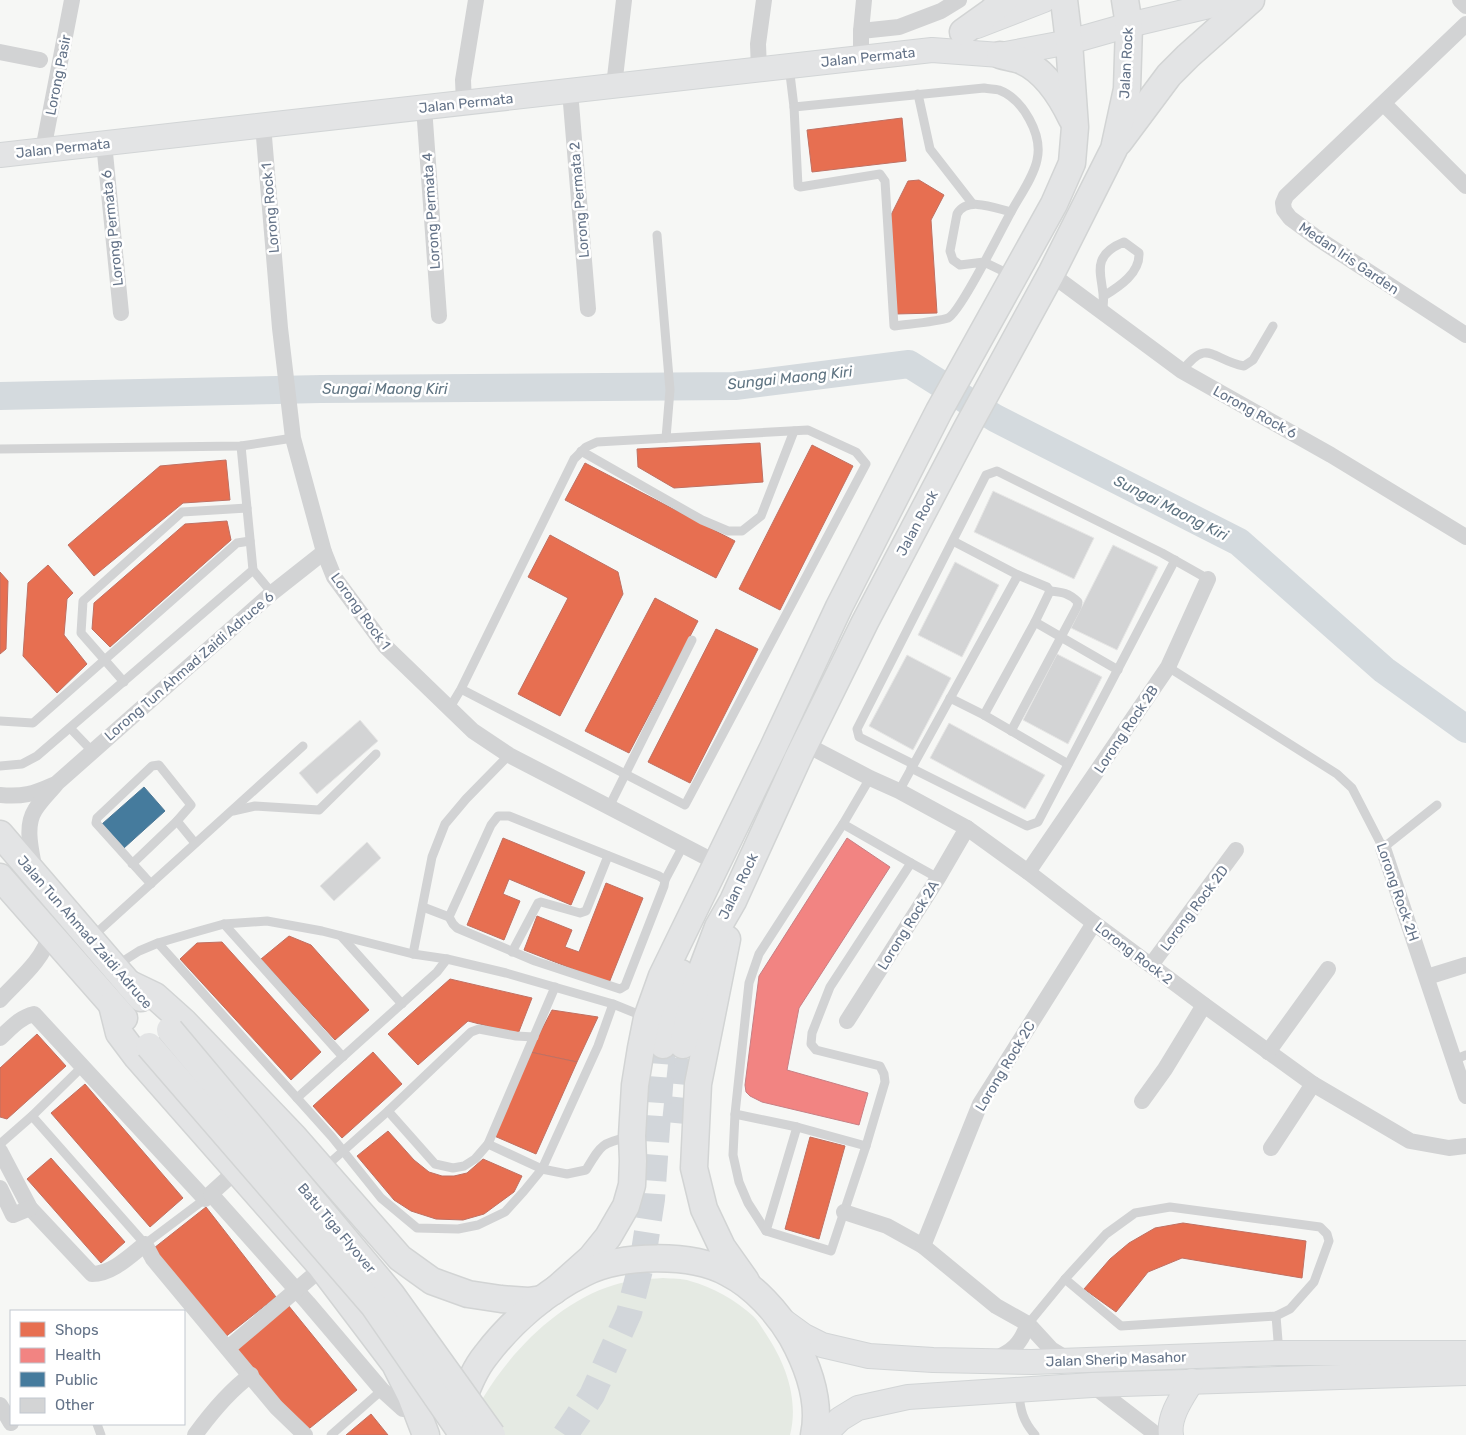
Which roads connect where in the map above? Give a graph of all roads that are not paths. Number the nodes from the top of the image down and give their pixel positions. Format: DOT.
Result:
graph roads {
  1 [pos="72,0"];
  2 [pos="476,0"];
  3 [pos="624,0"];
  4 [pos="764,0"];
  5 [pos="864,0"];
  6 [pos="958,0"];
  7 [pos="1004,0"];
  8 [pos="1044,0"];
  9 [pos="1064,0"];
  10 [pos="1234,0"];
  11 [pos="1251,0"];
  12 [pos="1460,0"];
  13 [pos="1466,6"];
  14 [pos="1127,13"];
  15 [pos="1466,24"];
  16 [pos="861,31"];
  17 [pos="963,32"];
  18 [pos="1069,42"];
  19 [pos="932,50"];
  20 [pos="0,52"];
  21 [pos="1000,55"];
  22 [pos="861,58"];
  23 [pos="40,60"];
  24 [pos="789,66"];
  25 [pos="759,70"];
  26 [pos="614,86"];
  27 [pos="570,91"];
  28 [pos="918,94"];
  29 [pos="464,103"];
  30 [pos="1384,104"];
  31 [pos="424,107"];
  32 [pos="794,107"];
  33 [pos="263,125"];
  34 [pos="1075,127"];
  35 [pos="104,143"];
  36 [pos="1114,149"];
  37 [pos="43,150"];
  38 [pos="0,155"];
  39 [pos="1466,186"];
  40 [pos="972,203"];
  41 [pos="1011,212"];
  42 [pos="657,235"];
  43 [pos="984,262"];
  44 [pos="1052,274"];
  45 [pos="1013,276"];
  46 [pos="1103,304"];
  47 [pos="588,309"];
  48 [pos="121,313"];
  49 [pos="439,316"];
  50 [pos="1273,326"];
  51 [pos="1466,335"];
  52 [pos="1182,371"];
  53 [pos="794,431"];
  54 [pos="293,438"];
  55 [pos="666,438"];
  56 [pos="240,446"];
  57 [pos="0,449"];
  58 [pos="581,451"];
  59 [pos="247,508"];
  60 [pos="1466,537"];
  61 [pos="250,541"];
  62 [pos="953,541"];
  63 [pos="324,552"];
  64 [pos="1176,560"];
  65 [pos="253,570"];
  66 [pos="1018,575"];
  67 [pos="1208,579"];
  68 [pos="1050,591"];
  69 [pos="272,592"];
  70 [pos="1034,622"];
  71 [pos="1062,637"];
  72 [pos="692,640"];
  73 [pos="104,660"];
  74 [pos="1168,667"];
  75 [pos="1118,670"];
  76 [pos="124,682"];
  77 [pos="461,689"];
  78 [pos="950,698"];
  79 [pos="449,709"];
  80 [pos="984,715"];
  81 [pos="0,721"];
  82 [pos="70,728"];
  83 [pos="1011,731"];
  84 [pos="805,744"];
  85 [pos="303,746"];
  86 [pos="92,751"];
  87 [pos="376,754"];
  88 [pos="509,756"];
  89 [pos="1068,764"];
  90 [pos="0,766"];
  91 [pos="912,766"];
  92 [pos="626,775"];
  93 [pos="870,778"];
  94 [pos="57,783"];
  95 [pos="898,791"];
  96 [pos="0,795"];
  97 [pos="1436,805"];
  98 [pos="608,808"];
  99 [pos="230,812"];
  100 [pos="177,822"];
  101 [pos="843,824"];
  102 [pos="967,828"];
  103 [pos="0,834"];
  104 [pos="195,844"];
  105 [pos="683,846"];
  106 [pos="1384,848"];
  107 [pos="1236,850"];
  108 [pos="608,856"];
  109 [pos="717,863"];
  110 [pos="132,864"];
  111 [pos="911,864"];
  112 [pos="1028,872"];
  113 [pos="35,874"];
  114 [pos="0,877"];
  115 [pos="938,878"];
  116 [pos="665,880"];
  117 [pos="151,884"];
  118 [pos="732,901"];
  119 [pos="423,907"];
  120 [pos="449,917"];
  121 [pos="1094,923"];
  122 [pos="224,924"];
  123 [pos="50,934"];
  124 [pos="341,936"];
  125 [pos="90,938"];
  126 [pos="158,943"];
  127 [pos="512,952"];
  128 [pos="414,954"];
  129 [pos="447,959"];
  130 [pos="1151,965"];
  131 [pos="1466,965"];
  132 [pos="1328,969"];
  133 [pos="568,972"];
  134 [pos="122,975"];
  135 [pos="1427,977"];
  136 [pos="559,988"];
  137 [pos="0,1000"];
  138 [pos="112,1004"];
  139 [pos="402,1004"];
  140 [pos="613,1004"];
  141 [pos="1204,1006"];
  142 [pos="648,1018"];
  143 [pos="848,1021"];
  144 [pos="170,1030"];
  145 [pos="534,1036"];
  146 [pos="0,1038"];
  147 [pos="149,1046"];
  148 [pos="1268,1052"];
  149 [pos="343,1058"];
  150 [pos="1460,1058"];
  151 [pos="83,1066"];
  152 [pos="1313,1084"];
  153 [pos="1466,1096"];
  154 [pos="297,1098"];
  155 [pos="1142,1101"];
  156 [pos="388,1111"];
  157 [pos="735,1114"];
  158 [pos="32,1116"];
  159 [pos="797,1127"];
  160 [pos="632,1136"];
  161 [pos="0,1144"];
  162 [pos="488,1144"];
  163 [pos="866,1146"];
  164 [pos="1466,1146"];
  165 [pos="1270,1148"];
  166 [pos="0,1151"];
  167 [pos="343,1151"];
  168 [pos="542,1169"];
  169 [pos="237,1170"];
  170 [pos="322,1170"];
  171 [pos="0,1188"];
  172 [pos="208,1196"];
  173 [pos="30,1208"];
  174 [pos="844,1212"];
  175 [pos="766,1231"];
  176 [pos="145,1244"];
  177 [pos="923,1246"];
  178 [pos="322,1268"];
  179 [pos="1065,1279"];
  180 [pos="297,1290"];
  181 [pos="754,1292"];
  182 [pos="548,1295"];
  183 [pos="777,1316"];
  184 [pos="1276,1316"];
  185 [pos="1028,1324"];
  186 [pos="381,1346"];
  187 [pos="228,1348"];
  188 [pos="1279,1353"];
  189 [pos="1466,1353"];
  190 [pos="991,1361"];
  191 [pos="1070,1361"];
  192 [pos="1466,1373"];
  193 [pos="250,1375"];
  194 [pos="1192,1381"];
  195 [pos="1092,1385"];
  196 [pos="1019,1389"];
  197 [pos="382,1390"];
  198 [pos="0,1405"];
  199 [pos="403,1409"];
  200 [pos="10,1420"];
  201 [pos="1157,1434"];
  202 [pos="195,1435"];
  203 [pos="305,1435"];
  204 [pos="331,1435"];
  205 [pos="411,1435"];
  206 [pos="426,1435"];
  207 [pos="448,1435"];
  208 [pos="463,1435"];
  209 [pos="492,1435"];
  210 [pos="814,1435"];
  211 [pos="824,1435"];
  212 [pos="1035,1435"];
  1 -- 37 [label="street, Lorong Pasir"];
  2 -- 29 [label="street"];
  3 -- 26 [label="street"];
  4 -- 25 [label="street"];
  5 -- 16 [label="street"];
  6 -- 16 [label="street"];
  7 -- 17 [label="main road"];
  8 -- 17 [label="main road"];
  9 -- 18 [label="main road, Jalan Rock"];
  10 -- 14 [label="main road"];
  11 -- 36 [label="main road"];
  12 -- 13 [label="street"];
  14 -- 18 [label="main road"];
  14 -- 36 [label="main road, Jalan Rock"];
  15 -- 30 [label="street, Medan Iris Garden"];
  16 -- 22 [label="street"];
  17 -- 19 [label="main road"];
  18 -- 21 [label="main road"];
  18 -- 34 [label="main road, Jalan Rock"];
  19 -- 21 [label="main road"];
  19 -- 22 [label="main road, Jalan Permata"];
  20 -- 23 [label="street"];
  21 -- 34 [label="main road"];
  22 -- 24 [label="main road, Jalan Permata"];
  24 -- 25 [label="main road, Jalan Permata"];
  24 -- 32 [label="lane"];
  25 -- 26 [label="main road, Jalan Permata"];
  26 -- 27 [label="main road, Jalan Permata"];
  27 -- 29 [label="main road, Jalan Permata"];
  27 -- 47 [label="street, Lorong Permata 2"];
  28 -- 32 [label="lane"];
  28 -- 40 [label="lane"];
  28 -- 41 [label="lane"];
  29 -- 31 [label="main road, Jalan Permata"];
  30 -- 39 [label="street"];
  30 -- 51 [label="street, Medan Iris Garden"];
  31 -- 33 [label="main road, Jalan Permata"];
  31 -- 49 [label="street, Lorong Permata 4"];
  32 -- 43 [label="lane"];
  33 -- 35 [label="main road, Jalan Permata"];
  33 -- 54 [label="street, Lorong Rock 1"];
  34 -- 45 [label="main road, Jalan Rock"];
  35 -- 37 [label="main road, Jalan Permata"];
  35 -- 48 [label="street, Lorong Permata 6"];
  36 -- 44 [label="main road, Jalan Rock"];
  37 -- 38 [label="main road, Jalan Permata"];
  40 -- 41 [label="lane"];
  40 -- 43 [label="lane"];
  41 -- 43 [label="lane"];
  42 -- 55 [label="lane"];
  43 -- 45 [label="lane"];
  44 -- 46 [label="street, Lorong Rock 6"];
  44 -- 84 [label="main road, Jalan Rock"];
  45 -- 109 [label="main road, Jalan Rock"];
  46 -- 46 [label="lane"];
  46 -- 52 [label="street, Lorong Rock 6"];
  50 -- 52 [label="lane"];
  52 -- 60 [label="street, Lorong Rock 6"];
  53 -- 55 [label="lane"];
  53 -- 58 [label="lane"];
  53 -- 92 [label="lane"];
  54 -- 56 [label="lane"];
  54 -- 63 [label="street, Lorong Rock 1"];
  55 -- 58 [label="lane"];
  56 -- 57 [label="lane"];
  56 -- 59 [label="lane"];
  58 -- 77 [label="lane"];
  59 -- 61 [label="lane"];
  59 -- 73 [label="lane"];
  61 -- 65 [label="lane"];
  61 -- 73 [label="lane"];
  62 -- 64 [label="lane"];
  62 -- 66 [label="lane"];
  62 -- 91 [label="lane"];
  63 -- 69 [label="street, Lorong Tun Ahmad Zaidi Adruce 6"];
  63 -- 79 [label="street, Lorong Rock 1"];
  64 -- 67 [label="lane"];
  64 -- 75 [label="lane"];
  65 -- 69 [label="lane"];
  65 -- 76 [label="lane"];
  66 -- 68 [label="lane"];
  66 -- 78 [label="lane"];
  67 -- 74 [label="street, Lorong Rock 2B"];
  68 -- 70 [label="lane"];
  68 -- 71 [label="lane"];
  69 -- 86 [label="street, Lorong Tun Ahmad Zaidi Adruce 6"];
  70 -- 71 [label="lane"];
  70 -- 80 [label="lane"];
  71 -- 75 [label="lane"];
  71 -- 83 [label="lane"];
  72 -- 92 [label="lane"];
  73 -- 76 [label="lane"];
  73 -- 81 [label="lane"];
  74 -- 106 [label="lane, Lorong Rock 2H"];
  74 -- 112 [label="street, Lorong Rock 2B"];
  75 -- 89 [label="lane"];
  76 -- 82 [label="lane"];
  77 -- 79 [label="lane"];
  77 -- 92 [label="lane"];
  78 -- 80 [label="lane"];
  78 -- 91 [label="lane"];
  79 -- 88 [label="street, Lorong Rock 1"];
  80 -- 83 [label="lane"];
  82 -- 86 [label="lane"];
  82 -- 90 [label="lane"];
  83 -- 89 [label="lane"];
  84 -- 93 [label="street, Lorong Rock 2"];
  84 -- 118 [label="main road, Jalan Rock"];
  85 -- 99 [label="lane"];
  86 -- 94 [label="street, Lorong Tun Ahmad Zaidi Adruce 6"];
  87 -- 99 [label="lane"];
  88 -- 98 [label="street, Lorong Rock 1"];
  88 -- 119 [label="lane"];
  89 -- 91 [label="lane"];
  91 -- 95 [label="lane"];
  92 -- 98 [label="lane"];
  93 -- 95 [label="street, Lorong Rock 2"];
  93 -- 101 [label="lane"];
  94 -- 96 [label="street, Lorong Tun Ahmad Zaidi Adruce 6"];
  94 -- 113 [label="street, Lorong Tun Ahmad Zaidi Adruce 6"];
  95 -- 102 [label="street, Lorong Rock 2"];
  97 -- 106 [label="lane"];
  98 -- 105 [label="street, Lorong Rock 1"];
  99 -- 104 [label="lane"];
  100 -- 104 [label="lane"];
  100 -- 110 [label="lane"];
  100 -- 110 [label="lane"];
  101 -- 111 [label="lane"];
  101 -- 157 [label="lane"];
  102 -- 112 [label="street, Lorong Rock 2"];
  102 -- 115 [label="street, Lorong Rock 2A"];
  103 -- 113 [label="main road, Jalan Tun Ahmad Zaidi Adruce"];
  104 -- 117 [label="lane"];
  105 -- 109 [label="street, Lorong Rock 1"];
  105 -- 116 [label="lane"];
  106 -- 135 [label="street, Lorong Rock 2H"];
  107 -- 130 [label="street, Lorong Rock 2D"];
  108 -- 116 [label="lane"];
  108 -- 120 [label="lane"];
  108 -- 127 [label="lane"];
  109 -- 118 [label="main road, Jalan Rock"];
  109 -- 142 [label="main road, Jalan Rock"];
  110 -- 117 [label="lane"];
  111 -- 115 [label="lane"];
  111 -- 163 [label="lane"];
  112 -- 121 [label="street, Lorong Rock 2"];
  113 -- 125 [label="main road, Jalan Tun Ahmad Zaidi Adruce"];
  114 -- 123 [label="main road, Jalan Tun Ahmad Zaidi Adruce"];
  115 -- 143 [label="street, Lorong Rock 2A"];
  116 -- 133 [label="lane"];
  117 -- 125 [label="lane"];
  118 -- 181 [label="main road"];
  119 -- 120 [label="lane"];
  119 -- 128 [label="lane"];
  120 -- 127 [label="lane"];
  121 -- 130 [label="street, Lorong Rock 2"];
  121 -- 177 [label="street, Lorong Rock 2C"];
  122 -- 124 [label="lane"];
  122 -- 126 [label="lane"];
  122 -- 149 [label="lane"];
  123 -- 137 [label="street"];
  123 -- 138 [label="main road, Jalan Tun Ahmad Zaidi Adruce"];
  124 -- 128 [label="lane"];
  124 -- 139 [label="lane"];
  125 -- 134 [label="main road, Jalan Tun Ahmad Zaidi Adruce"];
  126 -- 134 [label="lane"];
  126 -- 154 [label="lane"];
  127 -- 133 [label="lane"];
  128 -- 129 [label="lane"];
  129 -- 136 [label="lane"];
  129 -- 139 [label="lane"];
  130 -- 141 [label="street, Lorong Rock 2"];
  131 -- 135 [label="street"];
  132 -- 148 [label="street"];
  133 -- 136 [label="lane"];
  134 -- 144 [label="main road, Jalan Tun Ahmad Zaidi Adruce"];
  134 -- 170 [label="main road"];
  135 -- 150 [label="street, Lorong Rock 2H"];
  136 -- 140 [label="lane"];
  136 -- 145 [label="lane"];
  138 -- 147 [label="main road, Jalan Tun Ahmad Zaidi Adruce"];
  138 -- 169 [label="main road"];
  139 -- 149 [label="lane"];
  140 -- 142 [label="lane"];
  140 -- 168 [label="lane"];
  141 -- 148 [label="street, Lorong Rock 2"];
  141 -- 155 [label="street"];
  142 -- 160 [label="main road, Jalan Rock"];
  144 -- 209 [label="main road, Batu Tiga Flyover, bridge"];
  145 -- 156 [label="lane"];
  145 -- 162 [label="lane"];
  146 -- 151 [label="street"];
  147 -- 208 [label="main road, Batu Tiga Flyover, bridge"];
  148 -- 152 [label="street, Lorong Rock 2"];
  149 -- 154 [label="lane"];
  150 -- 153 [label="street, Lorong Rock 2H"];
  151 -- 158 [label="lane"];
  151 -- 172 [label="street"];
  152 -- 164 [label="street, Lorong Rock 2"];
  152 -- 165 [label="street"];
  154 -- 167 [label="lane"];
  156 -- 162 [label="lane"];
  156 -- 167 [label="lane"];
  157 -- 159 [label="lane"];
  157 -- 175 [label="lane"];
  158 -- 161 [label="lane"];
  158 -- 176 [label="lane"];
  159 -- 163 [label="lane"];
  159 -- 175 [label="lane"];
  160 -- 168 [label="lane"];
  160 -- 182 [label="main road, Jalan Rock"];
  162 -- 168 [label="lane"];
  163 -- 174 [label="lane"];
  166 -- 173 [label="street"];
  167 -- 168 [label="lane"];
  167 -- 170 [label="lane"];
  169 -- 172 [label="street"];
  169 -- 178 [label="main road"];
  170 -- 182 [label="main road"];
  171 -- 173 [label="street"];
  172 -- 176 [label="lane"];
  172 -- 180 [label="street"];
  173 -- 176 [label="street"];
  174 -- 175 [label="lane"];
  174 -- 177 [label="street"];
  176 -- 187 [label="street"];
  177 -- 185 [label="street"];
  178 -- 180 [label="street"];
  178 -- 186 [label="main road"];
  179 -- 184 [label="lane"];
  179 -- 184 [label="lane"];
  179 -- 185 [label="lane"];
  180 -- 187 [label="street"];
  180 -- 197 [label="street"];
  181 -- 182 [label="main road"];
  181 -- 183 [label="main road"];
  182 -- 207 [label="main road"];
  183 -- 190 [label="main road, Jalan Sherip Masahor"];
  183 -- 210 [label="main road"];
  184 -- 188 [label="lane"];
  185 -- 190 [label="street"];
  185 -- 191 [label="street"];
  186 -- 199 [label="street"];
  186 -- 206 [label="main road"];
  187 -- 193 [label="street"];
  188 -- 189 [label="main road, Jalan Sherip Masahor"];
  188 -- 191 [label="main road, Jalan Sherip Masahor"];
  190 -- 191 [label="main road, Jalan Sherip Masahor"];
  192 -- 194 [label="main road, Jalan Sherip Masahor"];
  193 -- 202 [label="street"];
  193 -- 203 [label="street"];
  194 -- 195 [label="main road, Jalan Sherip Masahor"];
  194 -- 201 [label="main road"];
  195 -- 196 [label="main road, Jalan Sherip Masahor"];
  195 -- 201 [label="street"];
  196 -- 211 [label="main road, Jalan Sherip Masahor"];
  196 -- 212 [label="lane"];
  197 -- 199 [label="street"];
  197 -- 204 [label="lane"];
  198 -- 200 [label="street"];
  199 -- 205 [label="street"];
}
